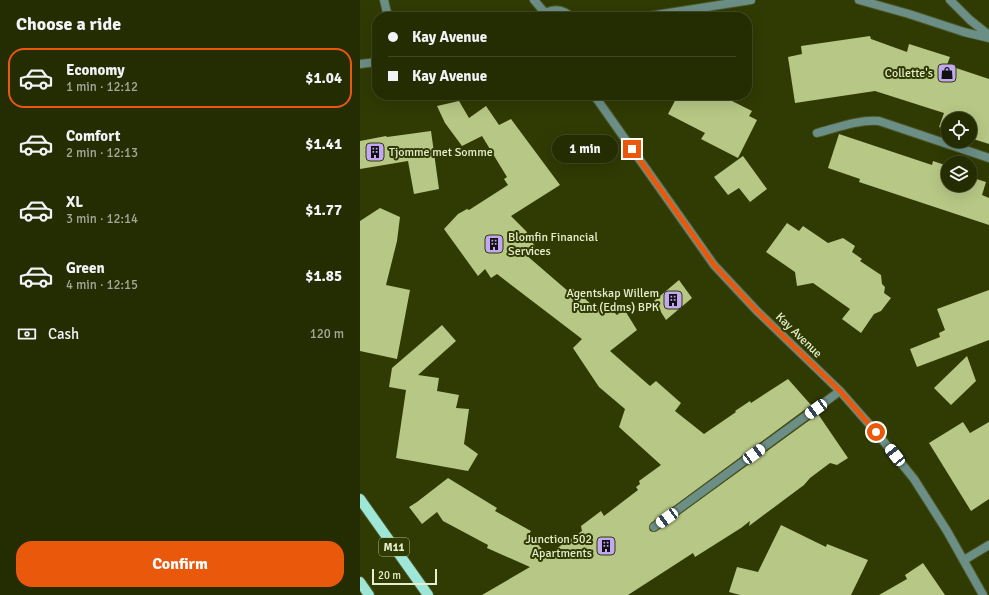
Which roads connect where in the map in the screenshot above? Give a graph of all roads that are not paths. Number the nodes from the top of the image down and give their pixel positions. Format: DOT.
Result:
graph roads {
  1 [pos="384,0"];
  2 [pos="534,0"];
  3 [pos="751,0"];
  4 [pos="859,0"];
  5 [pos="950,0"];
  6 [pos="387,12"];
  7 [pos="541,12"];
  8 [pos="548,12"];
  9 [pos="564,12"];
  10 [pos="675,12"];
  11 [pos="989,35"];
  12 [pos="989,38"];
  13 [pos="372,63"];
  14 [pos="360,64"];
  15 [pos="598,100"];
  16 [pos="817,133"];
  17 [pos="989,158"];
  18 [pos="840,391"];
  19 [pos="360,499"];
  20 [pos="654,527"];
  21 [pos="989,545"];
  22 [pos="964,560"];
  23 [pos="360,582"];
  24 [pos="369,595"];
  25 [pos="428,595"];
  26 [pos="983,595"];
  1 -- 6 [label="street"];
  2 -- 7 [label="street"];
  3 -- 10 [label="street"];
  4 -- 12 [label="street"];
  5 -- 11 [label="street"];
  8 -- 9 [label="street"];
  13 -- 14 [label="street"];
  15 -- 18 [label="street, Kay Avenue"];
  16 -- 17 [label="street"];
  18 -- 20 [label="street"];
  18 -- 22 [label="street, Kay Avenue"];
  19 -- 25 [label="main road, M11"];
  21 -- 22 [label="street"];
  22 -- 26 [label="street, Kay Avenue"];
  23 -- 24 [label="main road"];
}
